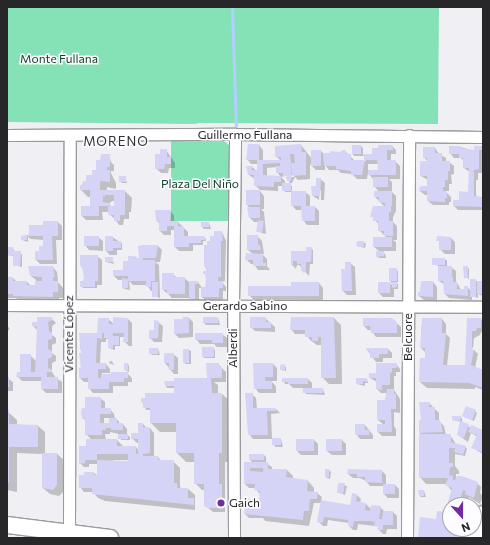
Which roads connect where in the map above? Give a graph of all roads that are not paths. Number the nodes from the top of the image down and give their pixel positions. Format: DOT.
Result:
graph roads {
  1 [pos="235,134"];
  2 [pos="7,135"];
  3 [pos="70,135"];
  4 [pos="409,135"];
  5 [pos="483,137"];
  6 [pos="7,305"];
  7 [pos="69,306"];
  8 [pos="233,306"];
  9 [pos="408,307"];
  10 [pos="483,307"];
  11 [pos="483,514"];
  12 [pos="7,525"];
  13 [pos="69,533"];
  14 [pos="110,538"];
  15 [pos="234,538"];
  16 [pos="407,538"];
  17 [pos="474,538"];
  1 -- 3 [label="street, Guillermo Fullana"];
  1 -- 4 [label="street, Guillermo Fullana"];
  1 -- 8 [label="street, Alberdi"];
  2 -- 3 [label="street, Guillermo Fullana"];
  3 -- 7 [label="street, Vicente López"];
  4 -- 5 [label="street, Guillermo Fullana"];
  4 -- 9 [label="street, Belcuore"];
  6 -- 7 [label="street, Gerardo Sabino"];
  7 -- 8 [label="street, Gerardo Sabino"];
  7 -- 13 [label="street, Vicente López"];
  8 -- 9 [label="street, Gerardo Sabino"];
  8 -- 15 [label="street, Alberdi"];
  9 -- 10 [label="street, Gerardo Sabino"];
  9 -- 16 [label="street, Belcuore"];
  11 -- 17 [label="main road"];
  12 -- 13 [label="main road"];
  13 -- 14 [label="main road"];
}
